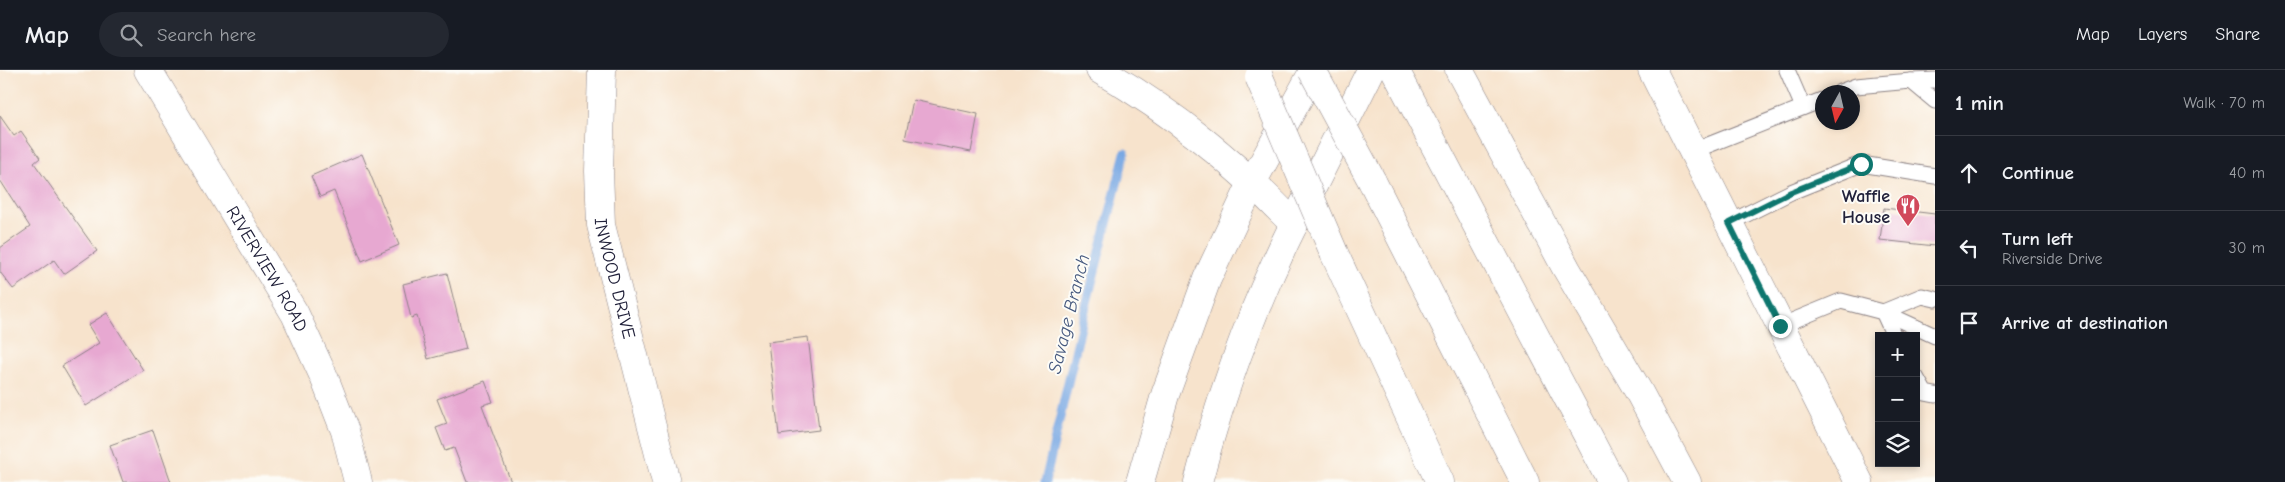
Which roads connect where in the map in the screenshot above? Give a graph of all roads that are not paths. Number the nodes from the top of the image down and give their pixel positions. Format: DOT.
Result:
graph roads {
  1 [pos="148,70"];
  2 [pos="602,70"];
  3 [pos="1100,70"];
  4 [pos="1313,70"];
  5 [pos="1371,70"];
  6 [pos="1395,70"];
  7 [pos="1459,70"];
  8 [pos="1652,70"];
  9 [pos="1787,70"];
  10 [pos="1258,73"];
  11 [pos="1935,80"];
  12 [pos="1911,82"];
  13 [pos="1860,86"];
  14 [pos="1935,101"];
  15 [pos="1815,103"];
  16 [pos="1804,107"];
  17 [pos="1693,151"];
  18 [pos="1935,176"];
  19 [pos="1252,181"];
  20 [pos="1729,223"];
  21 [pos="1294,224"];
  22 [pos="1935,299"];
  23 [pos="1883,312"];
  24 [pos="1780,326"];
  25 [pos="1892,332"];
  26 [pos="1935,336"];
  27 [pos="1920,384"];
  28 [pos="1935,395"];
  29 [pos="358,482"];
  30 [pos="666,482"];
  31 [pos="1140,482"];
  32 [pos="1198,482"];
  33 [pos="1440,482"];
  34 [pos="1525,482"];
  35 [pos="1612,482"];
  36 [pos="1687,482"];
  37 [pos="1859,482"];
  1 -- 29 [label="main road, RIVERVIEW ROAD"];
  2 -- 30 [label="main road, INWOOD DRIVE"];
  3 -- 19 [label="main road"];
  4 -- 19 [label="main road"];
  4 -- 34 [label="main road, bridge"];
  5 -- 21 [label="main road"];
  6 -- 35 [label="main road"];
  7 -- 36 [label="main road"];
  8 -- 17 [label="main road"];
  9 -- 16 [label="lane"];
  10 -- 33 [label="main road, bridge"];
  11 -- 12 [label="lane"];
  12 -- 13 [label="lane"];
  12 -- 14 [label="lane"];
  15 -- 16 [label="lane"];
  16 -- 17 [label="lane"];
  17 -- 20 [label="main road"];
  18 -- 20 [label="lane"];
  19 -- 21 [label="main road"];
  19 -- 31 [label="main road"];
  20 -- 24 [label="main road"];
  21 -- 32 [label="main road"];
  22 -- 23 [label="lane"];
  23 -- 24 [label="lane"];
  23 -- 25 [label="lane"];
  23 -- 26 [label="lane"];
  24 -- 37 [label="main road"];
  27 -- 28 [label="lane"];
}
